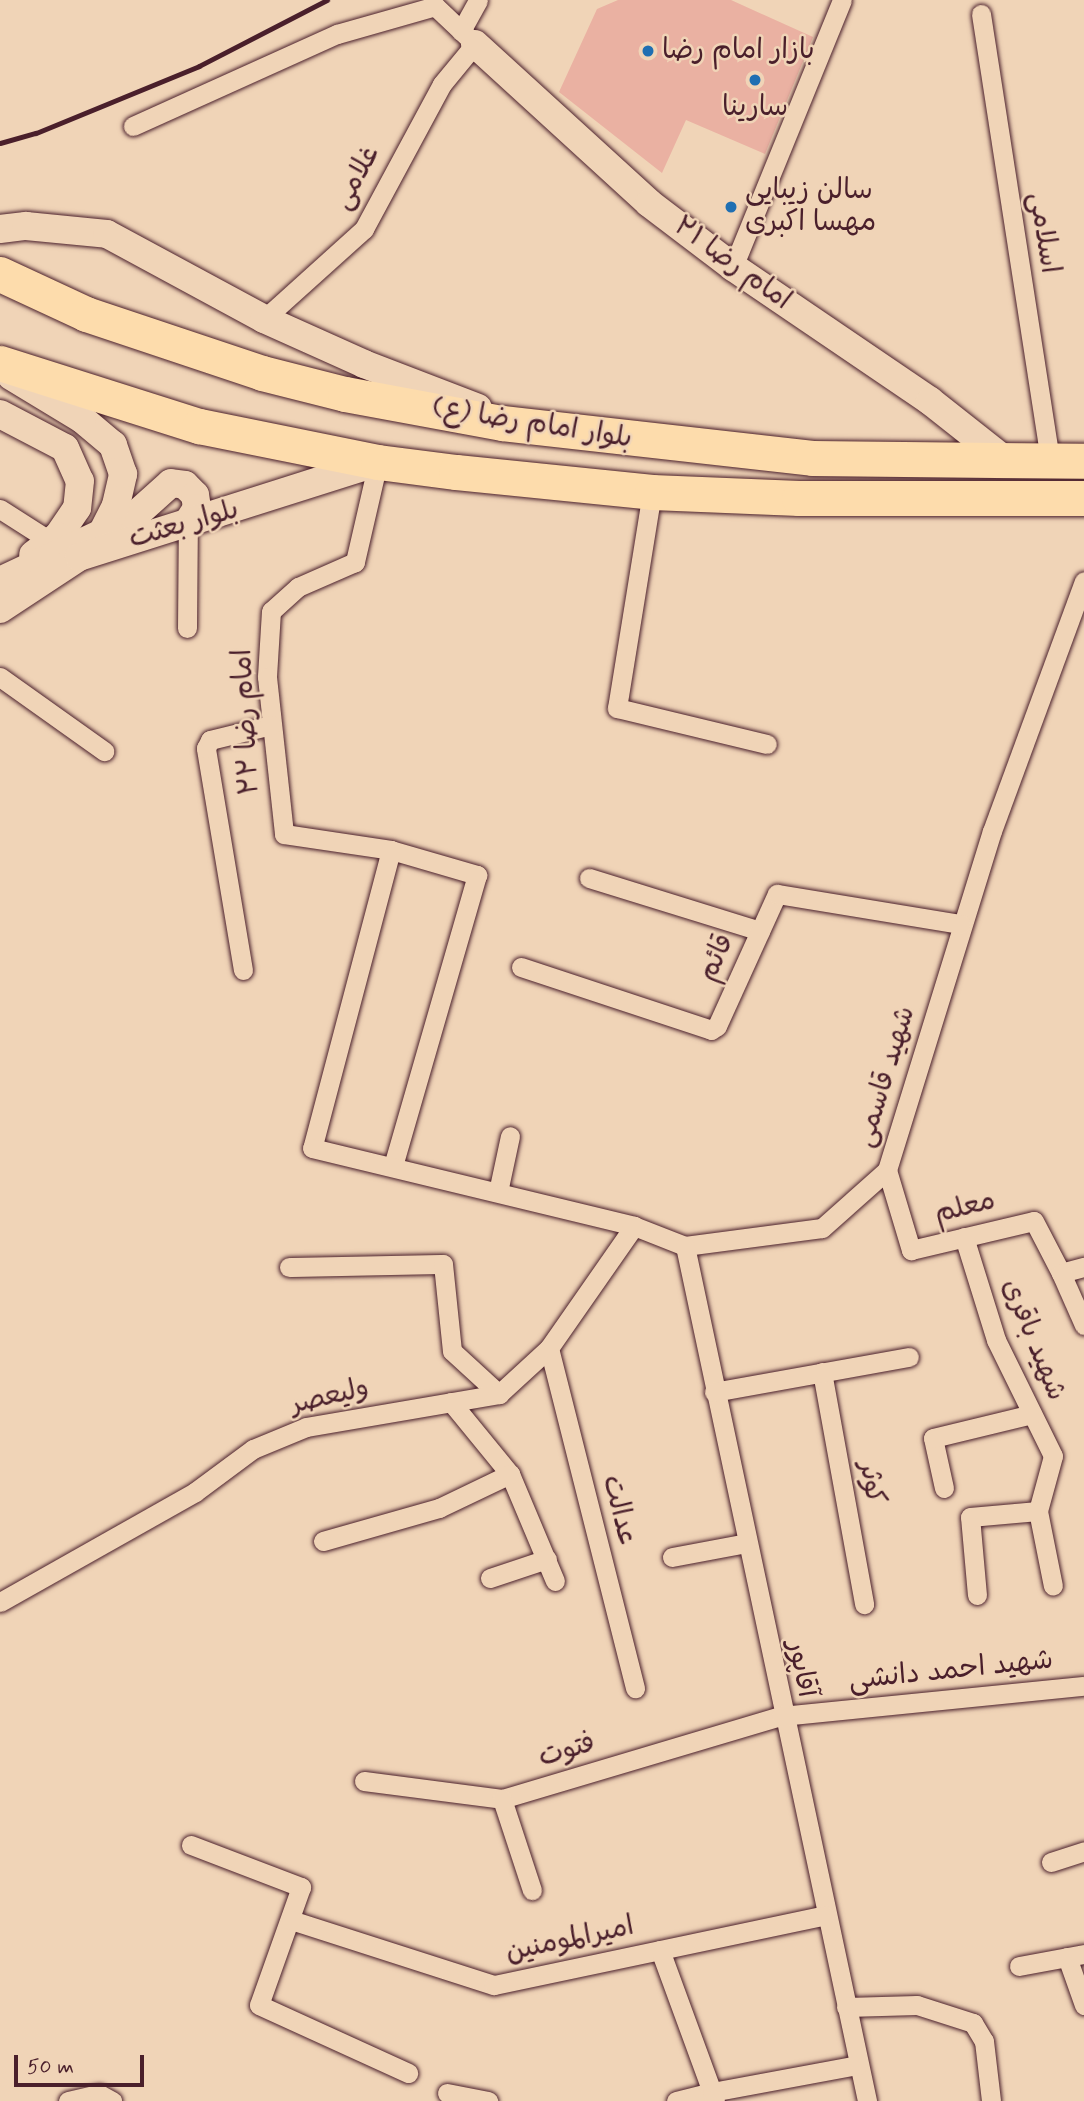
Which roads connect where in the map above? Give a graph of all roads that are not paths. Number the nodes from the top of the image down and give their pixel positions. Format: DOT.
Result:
graph roads {
  1 [pos="478,0"];
  2 [pos="842,0"];
  3 [pos="981,14"];
  4 [pos="468,37"];
  5 [pos="133,126"];
  6 [pos="0,229"];
  7 [pos="733,267"];
  8 [pos="0,274"];
  9 [pos="264,319"];
  10 [pos="0,363"];
  11 [pos="0,369"];
  12 [pos="0,414"];
  13 [pos="523,425"];
  14 [pos="642,440"];
  15 [pos="1006,461"];
  16 [pos="1067,461"];
  17 [pos="378,462"];
  18 [pos="642,491"];
  19 [pos="1084,498"];
  20 [pos="0,509"];
  21 [pos="188,522"];
  22 [pos="102,533"];
  23 [pos="54,539"];
  24 [pos="0,580"];
  25 [pos="1084,581"];
  26 [pos="0,608"];
  27 [pos="187,628"];
  28 [pos="0,677"];
  29 [pos="271,725"];
  30 [pos="768,744"];
  31 [pos="104,751"];
  32 [pos="391,850"];
  33 [pos="590,878"];
  34 [pos="961,924"];
  35 [pos="760,931"];
  36 [pos="521,967"];
  37 [pos="243,970"];
  38 [pos="510,1136"];
  39 [pos="393,1166"];
  40 [pos="887,1170"];
  41 [pos="498,1192"];
  42 [pos="634,1226"];
  43 [pos="964,1237"];
  44 [pos="685,1246"];
  45 [pos="289,1267"];
  46 [pos="1084,1267"];
  47 [pos="1061,1273"];
  48 [pos="1084,1325"];
  49 [pos="550,1348"];
  50 [pos="909,1357"];
  51 [pos="822,1372"];
  52 [pos="714,1392"];
  53 [pos="499,1394"];
  54 [pos="451,1402"];
  55 [pos="1032,1414"];
  56 [pos="510,1474"];
  57 [pos="944,1488"];
  58 [pos="1038,1511"];
  59 [pos="323,1541"];
  60 [pos="747,1543"];
  61 [pos="672,1557"];
  62 [pos="547,1559"];
  63 [pos="490,1578"];
  64 [pos="555,1581"];
  65 [pos="1053,1586"];
  66 [pos="977,1595"];
  67 [pos="0,1602"];
  68 [pos="864,1604"];
  69 [pos="1084,1686"];
  70 [pos="635,1688"];
  71 [pos="781,1716"];
  72 [pos="364,1781"];
  73 [pos="502,1799"];
  74 [pos="191,1844"];
  75 [pos="1084,1851"];
  76 [pos="1051,1862"];
  77 [pos="532,1890"];
  78 [pos="825,1915"];
  79 [pos="291,1920"];
  80 [pos="660,1950"];
  81 [pos="1075,1955"];
  82 [pos="1019,1966"];
  83 [pos="1084,2005"];
  84 [pos="846,2007"];
  85 [pos="858,2065"];
  86 [pos="408,2073"];
  87 [pos="447,2094"];
  88 [pos="713,2097"];
  89 [pos="68,2101"];
  90 [pos="112,2101"];
  91 [pos="488,2101"];
  92 [pos="676,2101"];
  93 [pos="867,2101"];
  94 [pos="991,2101"];
  1 -- 4 [label="street, غلامی"];
  2 -- 7 [label="street"];
  3 -- 16 [label="street, اسلامی"];
  4 -- 5 [label="street"];
  4 -- 7 [label="street, امام رضا ۲۱"];
  4 -- 9 [label="street, غلامی"];
  6 -- 9 [label="street"];
  7 -- 15 [label="street, امام رضا ۲۱"];
  8 -- 13 [label="highway, بلوار امام رضا (ع)"];
  9 -- 13 [label="street"];
  10 -- 17 [label="highway, بلوار امام رضا (ع)"];
  11 -- 22 [label="street"];
  12 -- 23 [label="street"];
  13 -- 14 [label="highway, بلوار امام رضا (ع)"];
  14 -- 15 [label="highway, بلوار امام رضا (ع)"];
  14 -- 18 [label="highway"];
  15 -- 16 [label="highway, بلوار امام رضا (ع)"];
  17 -- 18 [label="highway, بلوار امام رضا (ع)"];
  17 -- 21 [label="street, بلوار بعثت"];
  17 -- 29 [label="street, امام رضا ۲۲"];
  18 -- 19 [label="highway, بلوار امام رضا (ع)"];
  18 -- 30 [label="street"];
  20 -- 23 [label="street"];
  21 -- 22 [label="street"];
  21 -- 26 [label="street, بلوار بعثت"];
  21 -- 27 [label="street"];
  22 -- 24 [label="street"];
  23 -- 24 [label="street"];
  25 -- 34 [label="street, شهید قاسمی"];
  28 -- 31 [label="street"];
  29 -- 32 [label="street, امام رضا ۲۲"];
  29 -- 37 [label="street"];
  32 -- 39 [label="street, شهید قاسمی"];
  32 -- 39 [label="street, امام رضا ۲۲"];
  33 -- 35 [label="street"];
  34 -- 35 [label="street, قائم"];
  34 -- 40 [label="street, شهید قاسمی"];
  35 -- 36 [label="street, قائم"];
  38 -- 41 [label="street"];
  39 -- 41 [label="street, شهید قاسمی"];
  40 -- 43 [label="street, معلم"];
  40 -- 44 [label="street, شهید قاسمی"];
  41 -- 42 [label="street, شهید قاسمی"];
  42 -- 44 [label="street, شهید قاسمی"];
  42 -- 49 [label="street"];
  43 -- 47 [label="street, معلم"];
  43 -- 55 [label="street, شهید باقری"];
  44 -- 52 [label="street, آقاپور"];
  45 -- 53 [label="street"];
  46 -- 47 [label="street"];
  47 -- 48 [label="street"];
  49 -- 53 [label="street"];
  49 -- 70 [label="street, عدالت"];
  50 -- 51 [label="street"];
  51 -- 52 [label="street"];
  51 -- 68 [label="street, کوثر"];
  52 -- 60 [label="street, آقاپور"];
  53 -- 54 [label="street, ولیعصر"];
  54 -- 56 [label="street"];
  54 -- 67 [label="street, ولیعصر"];
  55 -- 57 [label="street"];
  55 -- 58 [label="street, شهید باقری"];
  56 -- 59 [label="street"];
  56 -- 62 [label="street"];
  58 -- 65 [label="street, شهید باقری"];
  58 -- 66 [label="street"];
  60 -- 61 [label="street"];
  60 -- 71 [label="street, آقاپور"];
  62 -- 63 [label="street"];
  62 -- 64 [label="street"];
  69 -- 71 [label="street, شهید احمد دانشی"];
  71 -- 73 [label="street, فتوت"];
  71 -- 78 [label="street, آقاپور"];
  72 -- 73 [label="street, فتوت"];
  73 -- 77 [label="street"];
  74 -- 79 [label="street"];
  75 -- 76 [label="street"];
  78 -- 80 [label="street, اميرالمومنين"];
  78 -- 84 [label="street, آقاپور"];
  79 -- 80 [label="street, اميرالمومنين"];
  79 -- 86 [label="street"];
  80 -- 88 [label="street"];
  81 -- 82 [label="street"];
  81 -- 83 [label="street"];
  84 -- 85 [label="street, آقاپور"];
  84 -- 94 [label="street"];
  85 -- 88 [label="street"];
  85 -- 93 [label="street, آقاپور"];
  87 -- 91 [label="street"];
  88 -- 92 [label="street"];
  89 -- 90 [label="street"];
}
